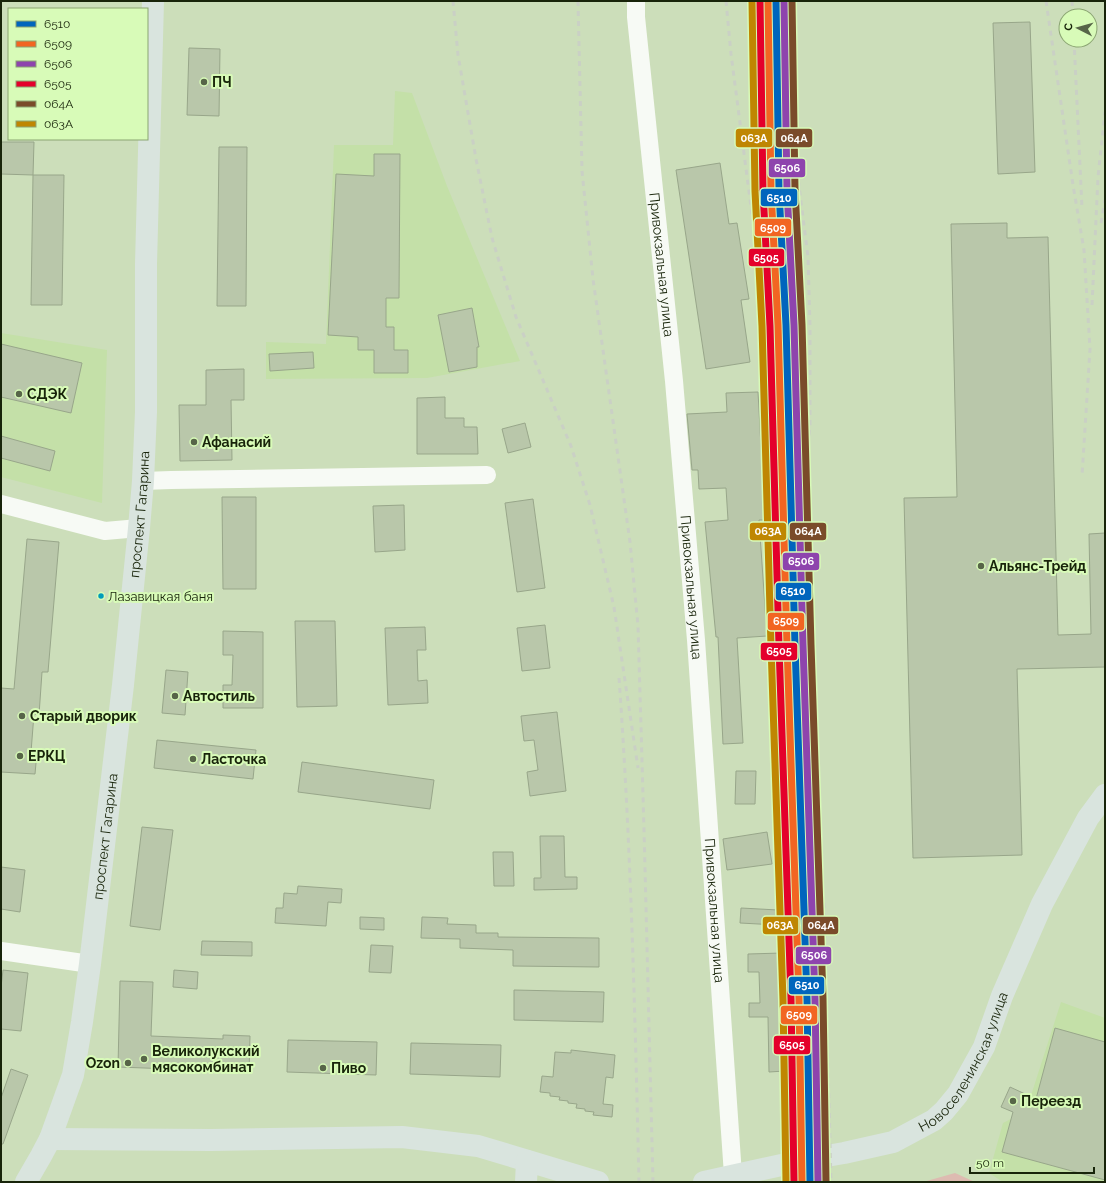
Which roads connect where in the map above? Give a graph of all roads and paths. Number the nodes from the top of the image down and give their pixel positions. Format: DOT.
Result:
graph roads {
  1 [pos="153,1"];
  2 [pos="636,1"];
  3 [pos="487,475"];
  4 [pos="143,481"];
  5 [pos="1,504"];
  6 [pos="140,528"];
  7 [pos="1105,795"];
  8 [pos="1,951"];
  9 [pos="90,964"];
  10 [pos="50,1139"];
  11 [pos="526,1172"];
  12 [pos="733,1175"];
  13 [pos="26,1182"];
  14 [pos="598,1182"];
  15 [pos="704,1182"];
  1 -- 4 [label="main road, проспект Гагарина"];
  2 -- 12 [label="street, Привокзальная улица"];
  3 -- 4 [label="street"];
  4 -- 6 [label="main road, проспект Гагарина"];
  5 -- 6 [label="street"];
  6 -- 9 [label="main road, проспект Гагарина"];
  7 -- 12 [label="main road, Новоселенинская улица"];
  8 -- 9 [label="street"];
  9 -- 10 [label="main road, проспект Гагарина"];
  10 -- 11 [label="main road"];
  10 -- 13 [label="main road, проспект Гагарина"];
  11 -- 14 [label="main road"];
  12 -- 15 [label="main road, Новоселенинская улица"];
}
